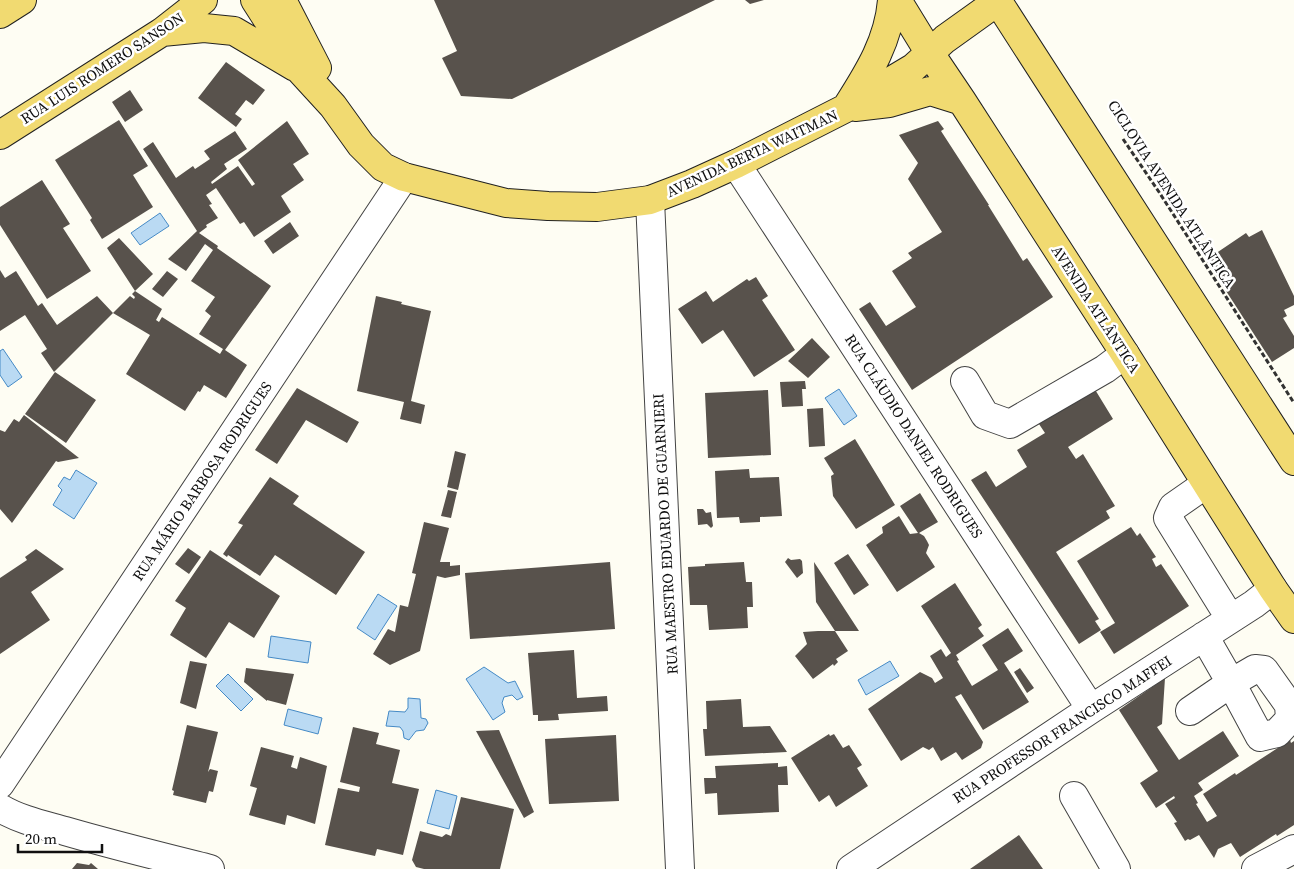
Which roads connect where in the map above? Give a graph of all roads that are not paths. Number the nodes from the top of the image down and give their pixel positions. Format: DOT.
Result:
graph roads {
  1 [pos="22,0"];
  2 [pos="204,0"];
  3 [pos="255,0"];
  4 [pos="282,0"];
  5 [pos="892,0"];
  6 [pos="897,0"];
  7 [pos="997,1"];
  8 [pos="0,14"];
  9 [pos="162,32"];
  10 [pos="929,52"];
  11 [pos="300,70"];
  12 [pos="962,101"];
  13 [pos="333,106"];
  14 [pos="846,108"];
  15 [pos="0,136"];
  16 [pos="736,164"];
  17 [pos="404,177"];
  18 [pos="650,200"];
  19 [pos="1125,354"];
  20 [pos="965,381"];
  21 [pos="1294,461"];
  22 [pos="1206,484"];
  23 [pos="1273,589"];
  24 [pos="1230,618"];
  25 [pos="1294,618"];
  26 [pos="1204,636"];
  27 [pos="1091,709"];
  28 [pos="1190,711"];
  29 [pos="0,784"];
  30 [pos="1074,796"];
  31 [pos="0,808"];
  32 [pos="1294,849"];
  33 [pos="210,869"];
  34 [pos="680,869"];
  35 [pos="851,869"];
  36 [pos="1116,869"];
  37 [pos="1256,869"];
  1 -- 8 [label="main road"];
  2 -- 9 [label="main road, RUA LUIS ROMERO SANSON"];
  3 -- 11 [label="main road, AVENIDA BERTA WAITMAN"];
  4 -- 13 [label="main road, AVENIDA BERTA WAITMAN"];
  5 -- 14 [label="main road, AVENIDA BERTA WAITMAN"];
  6 -- 10 [label="main road, AVENIDA ATLÂNTICA"];
  7 -- 10 [label="main road, AVENIDA BERTA WAITMAN"];
  7 -- 21 [label="main road"];
  9 -- 11 [label="main road"];
  9 -- 15 [label="main road, RUA LUIS ROMERO SANSON"];
  10 -- 12 [label="main road, AVENIDA ATLÂNTICA"];
  10 -- 14 [label="main road, AVENIDA BERTA WAITMAN"];
  11 -- 13 [label="main road, AVENIDA BERTA WAITMAN"];
  12 -- 14 [label="main road"];
  12 -- 19 [label="main road, AVENIDA ATLÂNTICA"];
  13 -- 17 [label="main road, AVENIDA BERTA WAITMAN"];
  14 -- 16 [label="main road, AVENIDA BERTA WAITMAN"];
  16 -- 18 [label="main road, AVENIDA BERTA WAITMAN"];
  16 -- 27 [label="street, RUA CLÁUDIO DANIEL RODRIGUES"];
  17 -- 18 [label="main road, AVENIDA BERTA WAITMAN"];
  17 -- 29 [label="street, RUA MÁRIO BARBOSA RODRIGUES"];
  18 -- 34 [label="street, RUA MAESTRO EDUARDO DE GUARNIERI"];
  19 -- 20 [label="street"];
  19 -- 22 [label="main road, AVENIDA ATLÂNTICA"];
  22 -- 23 [label="main road, AVENIDA ATLÂNTICA"];
  22 -- 24 [label="street"];
  23 -- 24 [label="street, RUA PROFESSOR FRANCISCO MAFFEI"];
  23 -- 25 [label="main road, AVENIDA ATLÂNTICA"];
  24 -- 26 [label="street, RUA PROFESSOR FRANCISCO MAFFEI"];
  26 -- 27 [label="street, RUA PROFESSOR FRANCISCO MAFFEI"];
  26 -- 28 [label="street"];
  27 -- 35 [label="street, RUA PROFESSOR FRANCISCO MAFFEI"];
  30 -- 36 [label="street"];
  31 -- 33 [label="street"];
  32 -- 37 [label="street"];
}
